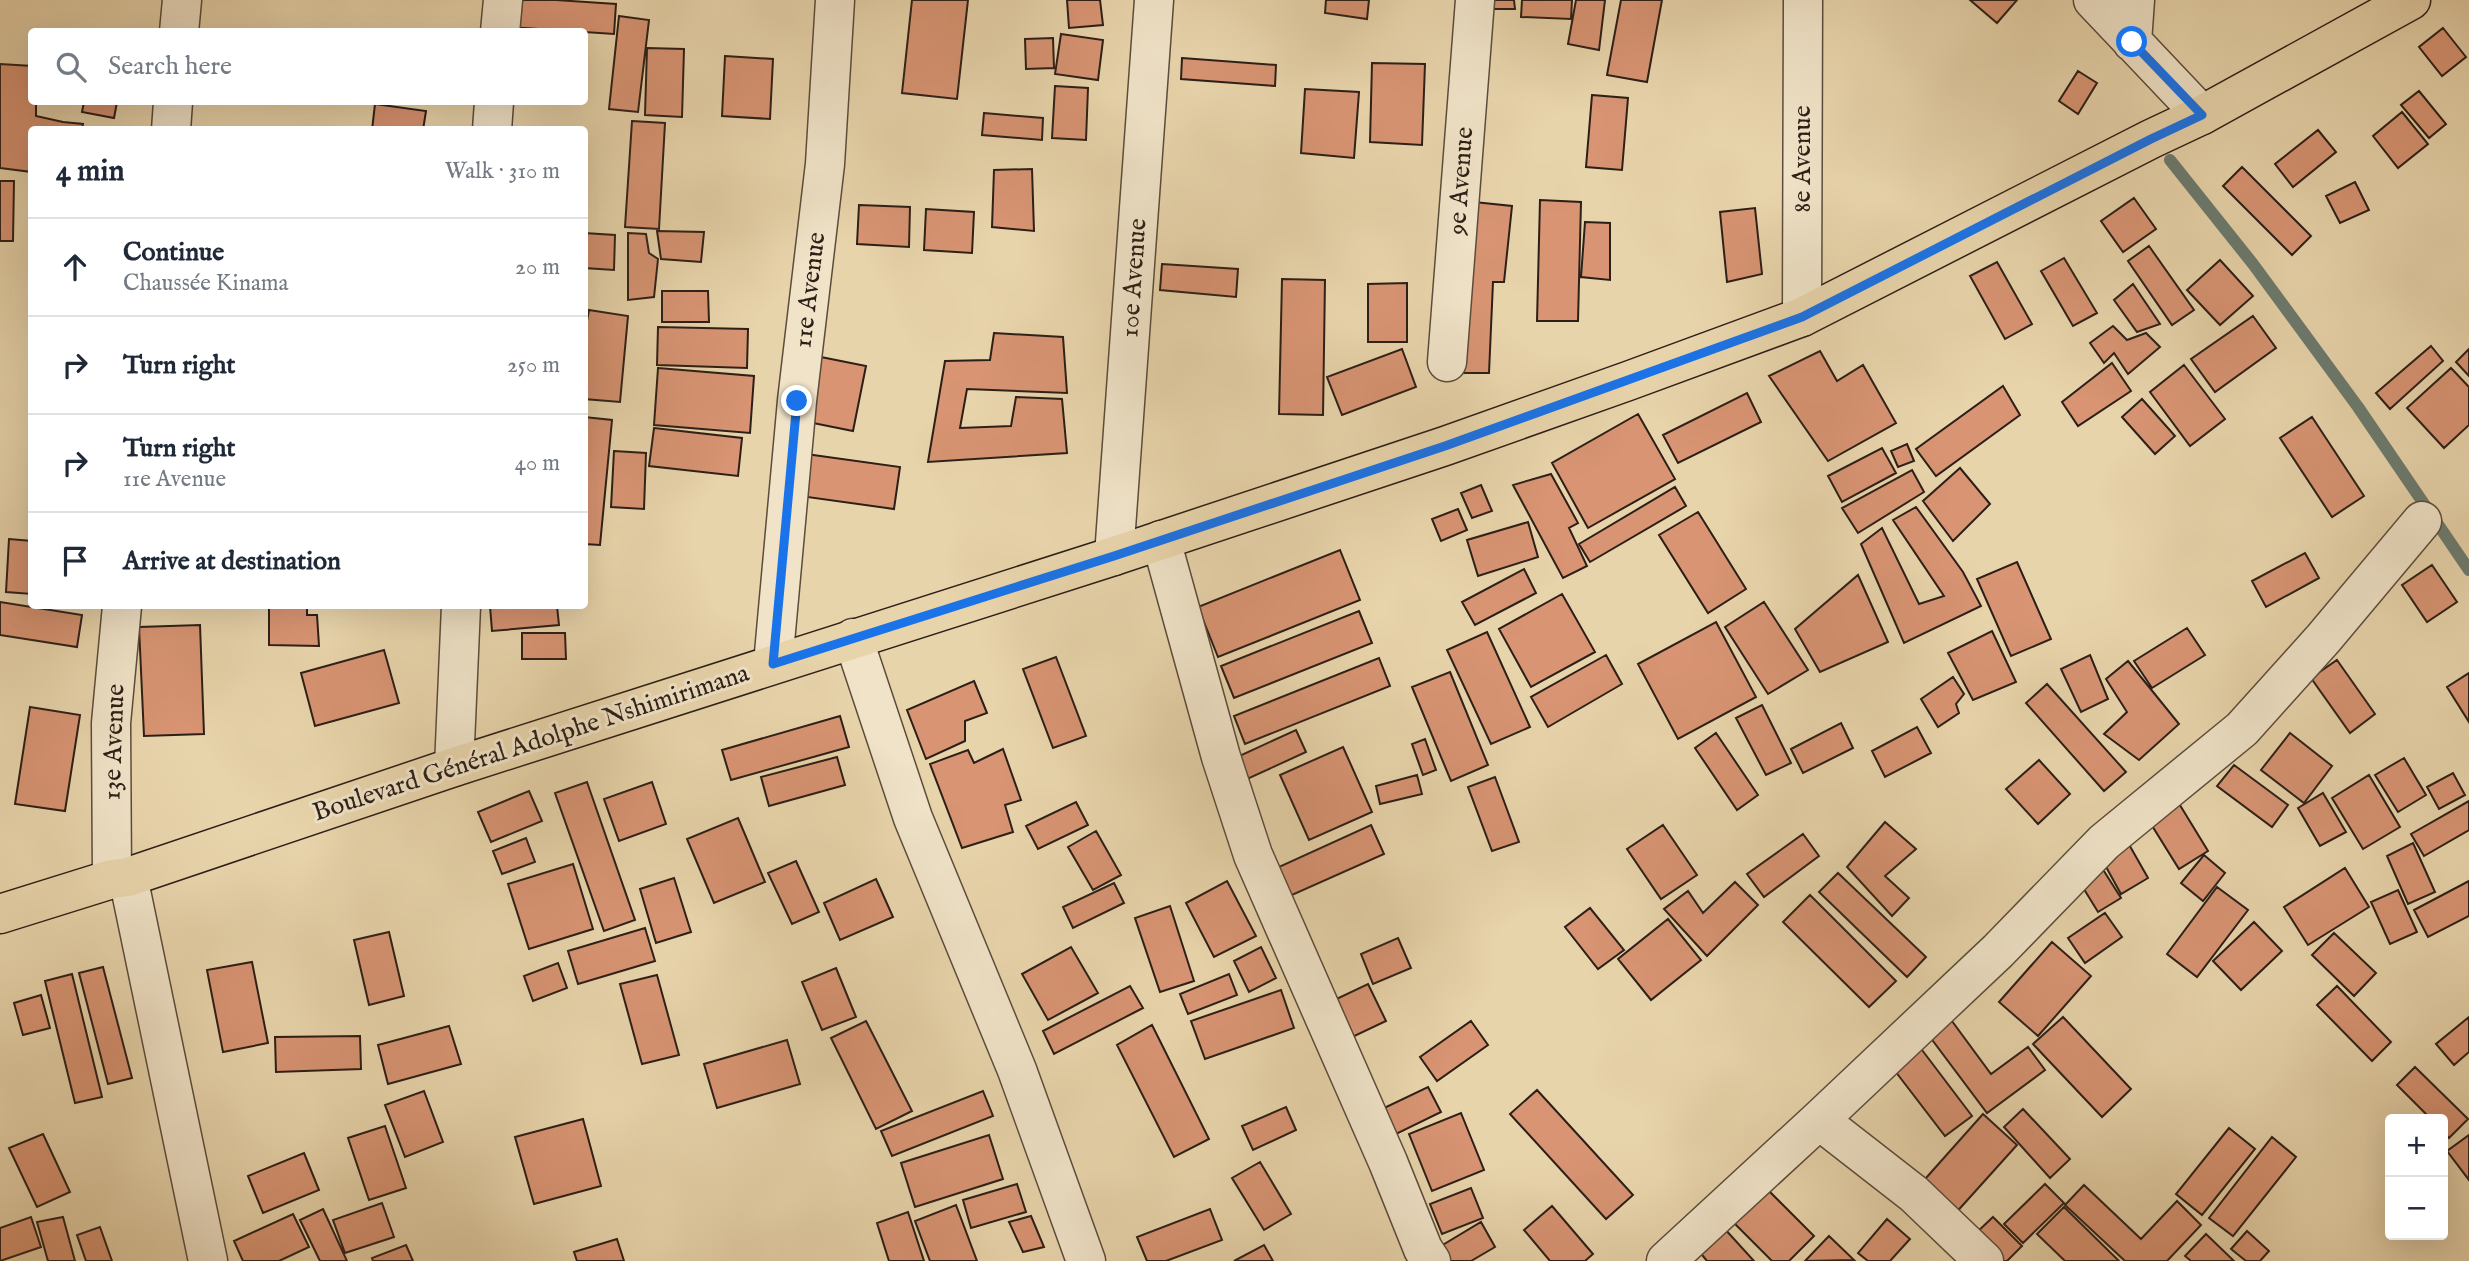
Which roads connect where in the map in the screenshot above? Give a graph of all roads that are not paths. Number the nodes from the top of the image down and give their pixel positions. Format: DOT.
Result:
graph roads {
  1 [pos="182,0"];
  2 [pos="503,0"];
  3 [pos="835,0"];
  4 [pos="1154,0"];
  5 [pos="1475,0"];
  6 [pos="1803,0"];
  7 [pos="2093,0"];
  8 [pos="2135,0"];
  9 [pos="2412,0"];
  10 [pos="179,28"];
  11 [pos="500,28"];
  12 [pos="2132,42"];
  13 [pos="173,105"];
  14 [pos="494,105"];
  15 [pos="2202,115"];
  16 [pos="171,126"];
  17 [pos="492,126"];
  18 [pos="1802,317"];
  19 [pos="1447,362"];
  20 [pos="2422,521"];
  21 [pos="1161,540"];
  22 [pos="1114,556"];
  23 [pos="122,609"];
  24 [pos="461,609"];
  25 [pos="853,639"];
  26 [pos="773,664"];
  27 [pos="454,766"];
  28 [pos="120,878"];
  29 [pos="0,914"];
  30 [pos="1819,1120"];
  31 [pos="208,1261"];
  32 [pos="1086,1261"];
  33 [pos="1431,1261"];
  34 [pos="1666,1261"];
  35 [pos="1983,1261"];
  1 -- 10 [label="street"];
  2 -- 11 [label="street"];
  3 -- 26 [label="street, 11e Avenue"];
  4 -- 22 [label="street, 10e Avenue"];
  5 -- 19 [label="street, 9e Avenue"];
  6 -- 18 [label="street, 8e Avenue"];
  7 -- 12 [label="street"];
  8 -- 12 [label="street"];
  9 -- 15 [label="main road, Boulevard Général Adolphe Nshimirimana"];
  12 -- 15 [label="street"];
  13 -- 16 [label="street"];
  14 -- 17 [label="street"];
  15 -- 18 [label="main road, Boulevard Général Adolphe Nshimirimana"];
  18 -- 21 [label="main road, Boulevard Général Adolphe Nshimirimana"];
  20 -- 30 [label="street"];
  21 -- 22 [label="main road, Boulevard Général Adolphe Nshimirimana"];
  21 -- 33 [label="street"];
  22 -- 25 [label="main road, Boulevard Général Adolphe Nshimirimana"];
  23 -- 28 [label="street, 13e Avenue"];
  24 -- 27 [label="street"];
  25 -- 26 [label="main road, Boulevard Général Adolphe Nshimirimana"];
  25 -- 32 [label="street"];
  26 -- 27 [label="main road, Boulevard Général Adolphe Nshimirimana"];
  27 -- 28 [label="main road, Boulevard Général Adolphe Nshimirimana"];
  28 -- 29 [label="main road, Boulevard Général Adolphe Nshimirimana"];
  28 -- 31 [label="street, 13e Avenue"];
  30 -- 34 [label="street"];
  30 -- 35 [label="street"];
}
